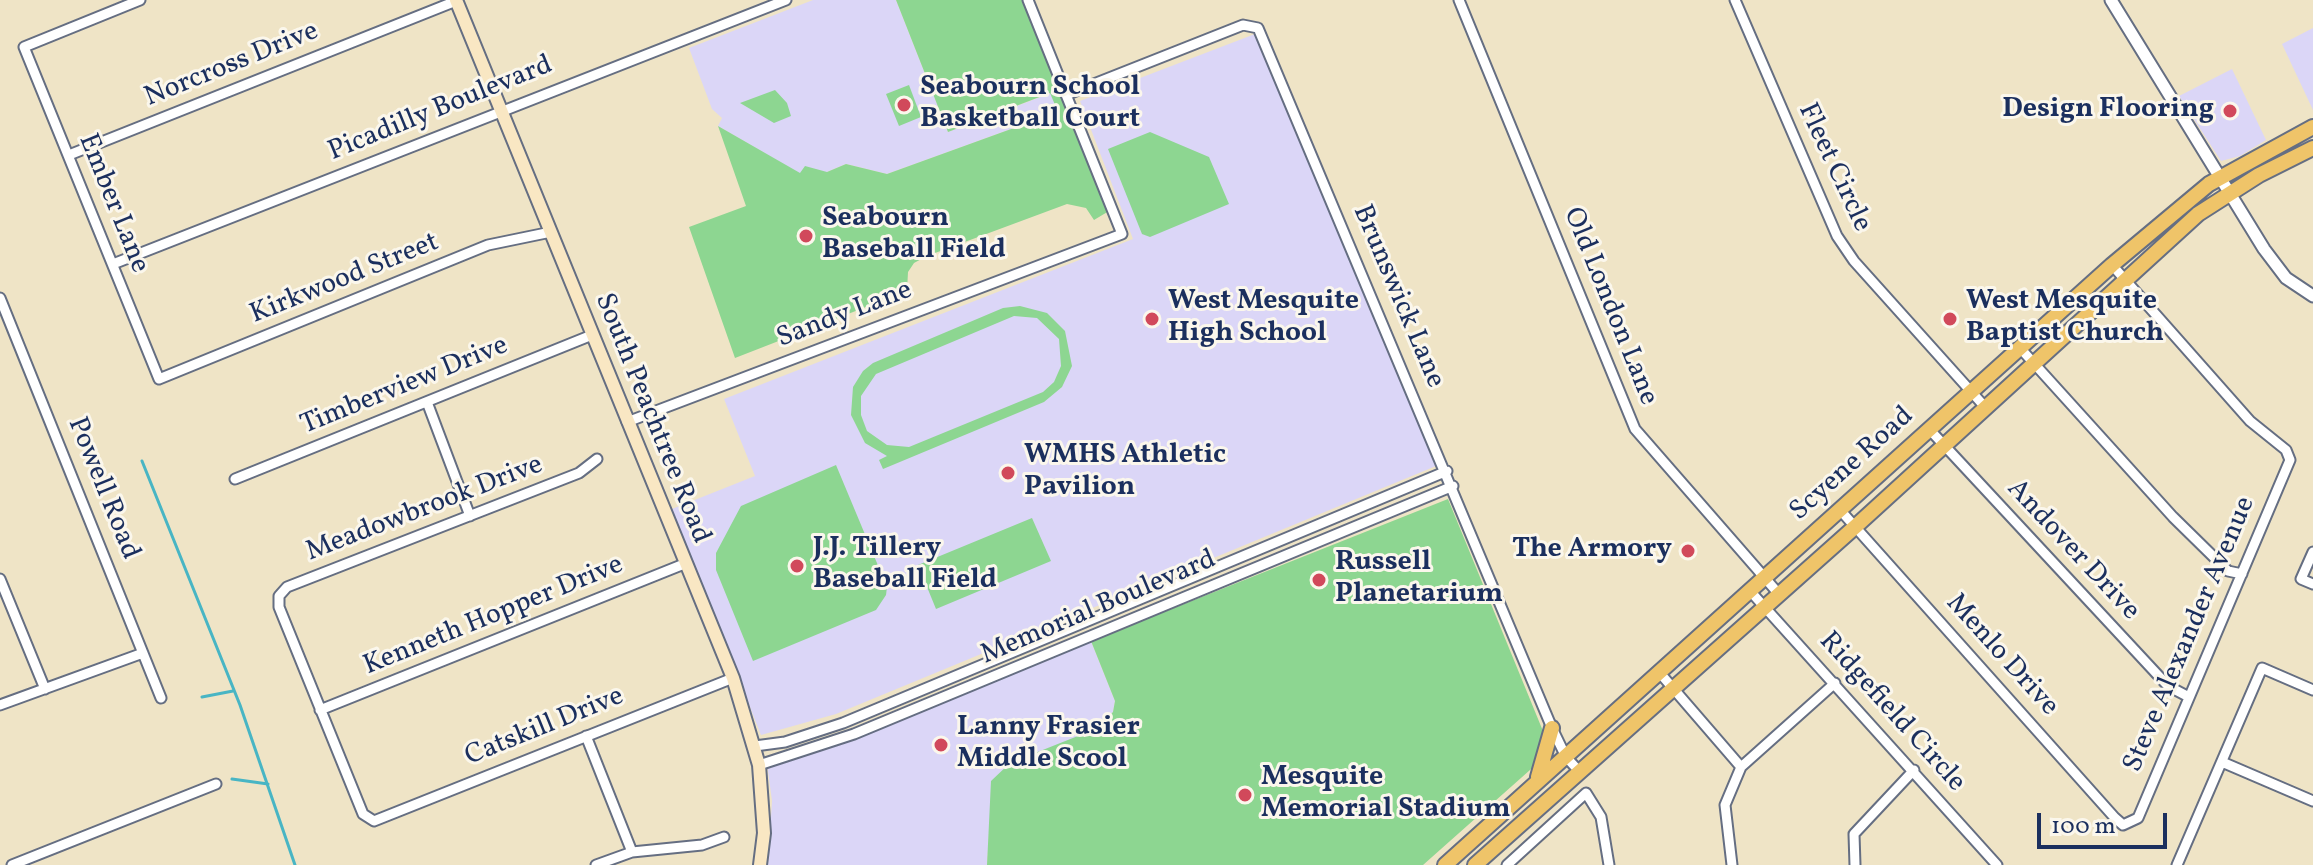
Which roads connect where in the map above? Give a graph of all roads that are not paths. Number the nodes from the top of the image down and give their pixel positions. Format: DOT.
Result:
graph roads {
  1 [pos="140,0"];
  2 [pos="786,0"];
  3 [pos="1028,0"];
  4 [pos="1459,0"];
  5 [pos="1735,0"];
  6 [pos="2111,0"];
  7 [pos="456,1"];
  8 [pos="1066,95"];
  9 [pos="499,110"];
  10 [pos="2313,127"];
  11 [pos="2313,148"];
  12 [pos="69,155"];
  13 [pos="2221,177"];
  14 [pos="2230,193"];
  15 [pos="551,232"];
  16 [pos="113,264"];
  17 [pos="2112,265"];
  18 [pos="2126,281"];
  19 [pos="2313,296"];
  20 [pos="0,298"];
  21 [pos="592,335"];
  22 [pos="2021,349"];
  23 [pos="2033,364"];
  24 [pos="159,379"];
  25 [pos="1971,393"];
  26 [pos="427,402"];
  27 [pos="1985,407"];
  28 [pos="627,422"];
  29 [pos="1930,430"];
  30 [pos="1943,444"];
  31 [pos="597,459"];
  32 [pos="1447,471"];
  33 [pos="235,479"];
  34 [pos="1453,486"];
  35 [pos="1841,511"];
  36 [pos="470,516"];
  37 [pos="1856,526"];
  38 [pos="2313,552"];
  39 [pos="684,564"];
  40 [pos="2242,574"];
  41 [pos="0,579"];
  42 [pos="1765,579"];
  43 [pos="2313,584"];
  44 [pos="1751,592"];
  45 [pos="1778,593"];
  46 [pos="1763,606"];
  47 [pos="143,653"];
  48 [pos="1659,672"];
  49 [pos="733,678"];
  50 [pos="1835,683"];
  51 [pos="1673,687"];
  52 [pos="45,689"];
  53 [pos="2313,690"];
  54 [pos="2187,696"];
  55 [pos="161,698"];
  56 [pos="0,705"];
  57 [pos="320,710"];
  58 [pos="1552,728"];
  59 [pos="586,736"];
  60 [pos="755,746"];
  61 [pos="1566,757"];
  62 [pos="2222,762"];
  63 [pos="759,765"];
  64 [pos="1741,767"];
  65 [pos="1914,770"];
  66 [pos="1579,771"];
  67 [pos="216,784"];
  68 [pos="1534,784"];
  69 [pos="2313,801"];
  70 [pos="2130,824"];
  71 [pos="724,837"];
  72 [pos="632,852"];
  73 [pos="1452,863"];
  74 [pos="12,865"];
  75 [pos="596,865"];
  76 [pos="760,865"];
  77 [pos="1475,865"];
  78 [pos="1507,865"];
  79 [pos="1609,865"];
  80 [pos="1732,865"];
  81 [pos="1855,865"];
  82 [pos="1997,865"];
  83 [pos="2177,865"];
  1 -- 12 [label="street, Ember Lane"];
  2 -- 9 [label="street, Picadilly Boulevard"];
  3 -- 8 [label="street"];
  4 -- 42 [label="street, Old London Lane"];
  5 -- 25 [label="street, Fleet Circle"];
  6 -- 13 [label="street"];
  7 -- 9 [label="main road, South Peachtree Road"];
  7 -- 12 [label="street, Norcross Drive"];
  8 -- 28 [label="street, Sandy Lane"];
  8 -- 32 [label="street, Brunswick Lane"];
  9 -- 15 [label="main road, South Peachtree Road"];
  9 -- 16 [label="street, Picadilly Boulevard"];
  10 -- 13 [label="main road, Scyene Road"];
  11 -- 14 [label="main road, Scyene Road"];
  12 -- 16 [label="street, Ember Lane"];
  13 -- 14 [label="street"];
  13 -- 17 [label="main road, Scyene Road"];
  14 -- 18 [label="main road, Scyene Road"];
  14 -- 19 [label="street"];
  15 -- 21 [label="main road, South Peachtree Road"];
  15 -- 24 [label="street, Kirkwood Street"];
  16 -- 24 [label="street, Ember Lane"];
  17 -- 18 [label="street"];
  17 -- 22 [label="main road, Scyene Road"];
  18 -- 23 [label="main road, Scyene Road"];
  18 -- 40 [label="street, Steve Alexander Avenue"];
  20 -- 47 [label="street, Powell Road"];
  21 -- 26 [label="street, Timberview Drive"];
  21 -- 28 [label="main road, South Peachtree Road"];
  22 -- 23 [label="street"];
  22 -- 25 [label="main road, Scyene Road"];
  23 -- 27 [label="main road, Scyene Road"];
  23 -- 40 [label="street"];
  25 -- 27 [label="street, Fleet Circle"];
  25 -- 29 [label="main road, Scyene Road"];
  26 -- 33 [label="street, Timberview Drive"];
  26 -- 36 [label="street"];
  27 -- 30 [label="main road, Scyene Road"];
  28 -- 39 [label="main road, South Peachtree Road"];
  29 -- 30 [label="street, Andover Drive"];
  29 -- 35 [label="main road, Scyene Road"];
  30 -- 37 [label="main road, Scyene Road"];
  30 -- 54 [label="street, Andover Drive"];
  31 -- 36 [label="street, Meadowbrook Drive"];
  32 -- 34 [label="street, Brunswick Lane"];
  32 -- 60 [label="street, Memorial Boulevard"];
  34 -- 58 [label="street, Brunswick Lane"];
  34 -- 63 [label="street, Memorial Boulevard"];
  35 -- 37 [label="street, Menlo Drive"];
  35 -- 42 [label="main road, Scyene Road"];
  36 -- 57 [label="street, Meadowbrook Drive"];
  37 -- 45 [label="main road, Scyene Road"];
  37 -- 70 [label="street, Menlo Drive"];
  38 -- 43 [label="street"];
  39 -- 49 [label="main road, South Peachtree Road"];
  39 -- 57 [label="street, Kenneth Hopper Drive"];
  40 -- 54 [label="street, Steve Alexander Avenue"];
  41 -- 52 [label="street"];
  42 -- 44 [label="main road, Scyene Road"];
  42 -- 45 [label="street, Old London Lane"];
  44 -- 46 [label="street, Ridgefield Circle"];
  44 -- 48 [label="main road, Scyene Road"];
  45 -- 46 [label="main road, Scyene Road"];
  46 -- 50 [label="street, Ridgefield Circle"];
  46 -- 51 [label="main road, Scyene Road"];
  47 -- 52 [label="street"];
  47 -- 55 [label="street, Powell Road"];
  48 -- 51 [label="street"];
  48 -- 61 [label="main road, Scyene Road"];
  49 -- 59 [label="street, Catskill Drive"];
  49 -- 60 [label="main road, South Peachtree Road"];
  50 -- 64 [label="street"];
  50 -- 65 [label="street, Ridgefield Circle"];
  51 -- 64 [label="street"];
  51 -- 66 [label="main road, Scyene Road"];
  52 -- 56 [label="street"];
  53 -- 62 [label="street"];
  54 -- 70 [label="street, Steve Alexander Avenue"];
  57 -- 59 [label="street, Catskill Drive"];
  58 -- 61 [label="street, Brunswick Lane"];
  58 -- 68 [label="main road"];
  59 -- 72 [label="street"];
  60 -- 63 [label="main road, South Peachtree Road"];
  61 -- 66 [label="street, Brunswick Lane"];
  61 -- 68 [label="main road, Scyene Road"];
  62 -- 69 [label="street"];
  62 -- 83 [label="street"];
  63 -- 76 [label="main road, South Peachtree Road"];
  64 -- 80 [label="street"];
  65 -- 81 [label="street"];
  65 -- 82 [label="street, Ridgefield Circle"];
  66 -- 77 [label="main road, Scyene Road"];
  67 -- 74 [label="street"];
  68 -- 73 [label="main road, Scyene Road"];
  71 -- 72 [label="street"];
  72 -- 75 [label="street"];
  78 -- 79 [label="street"];
}
